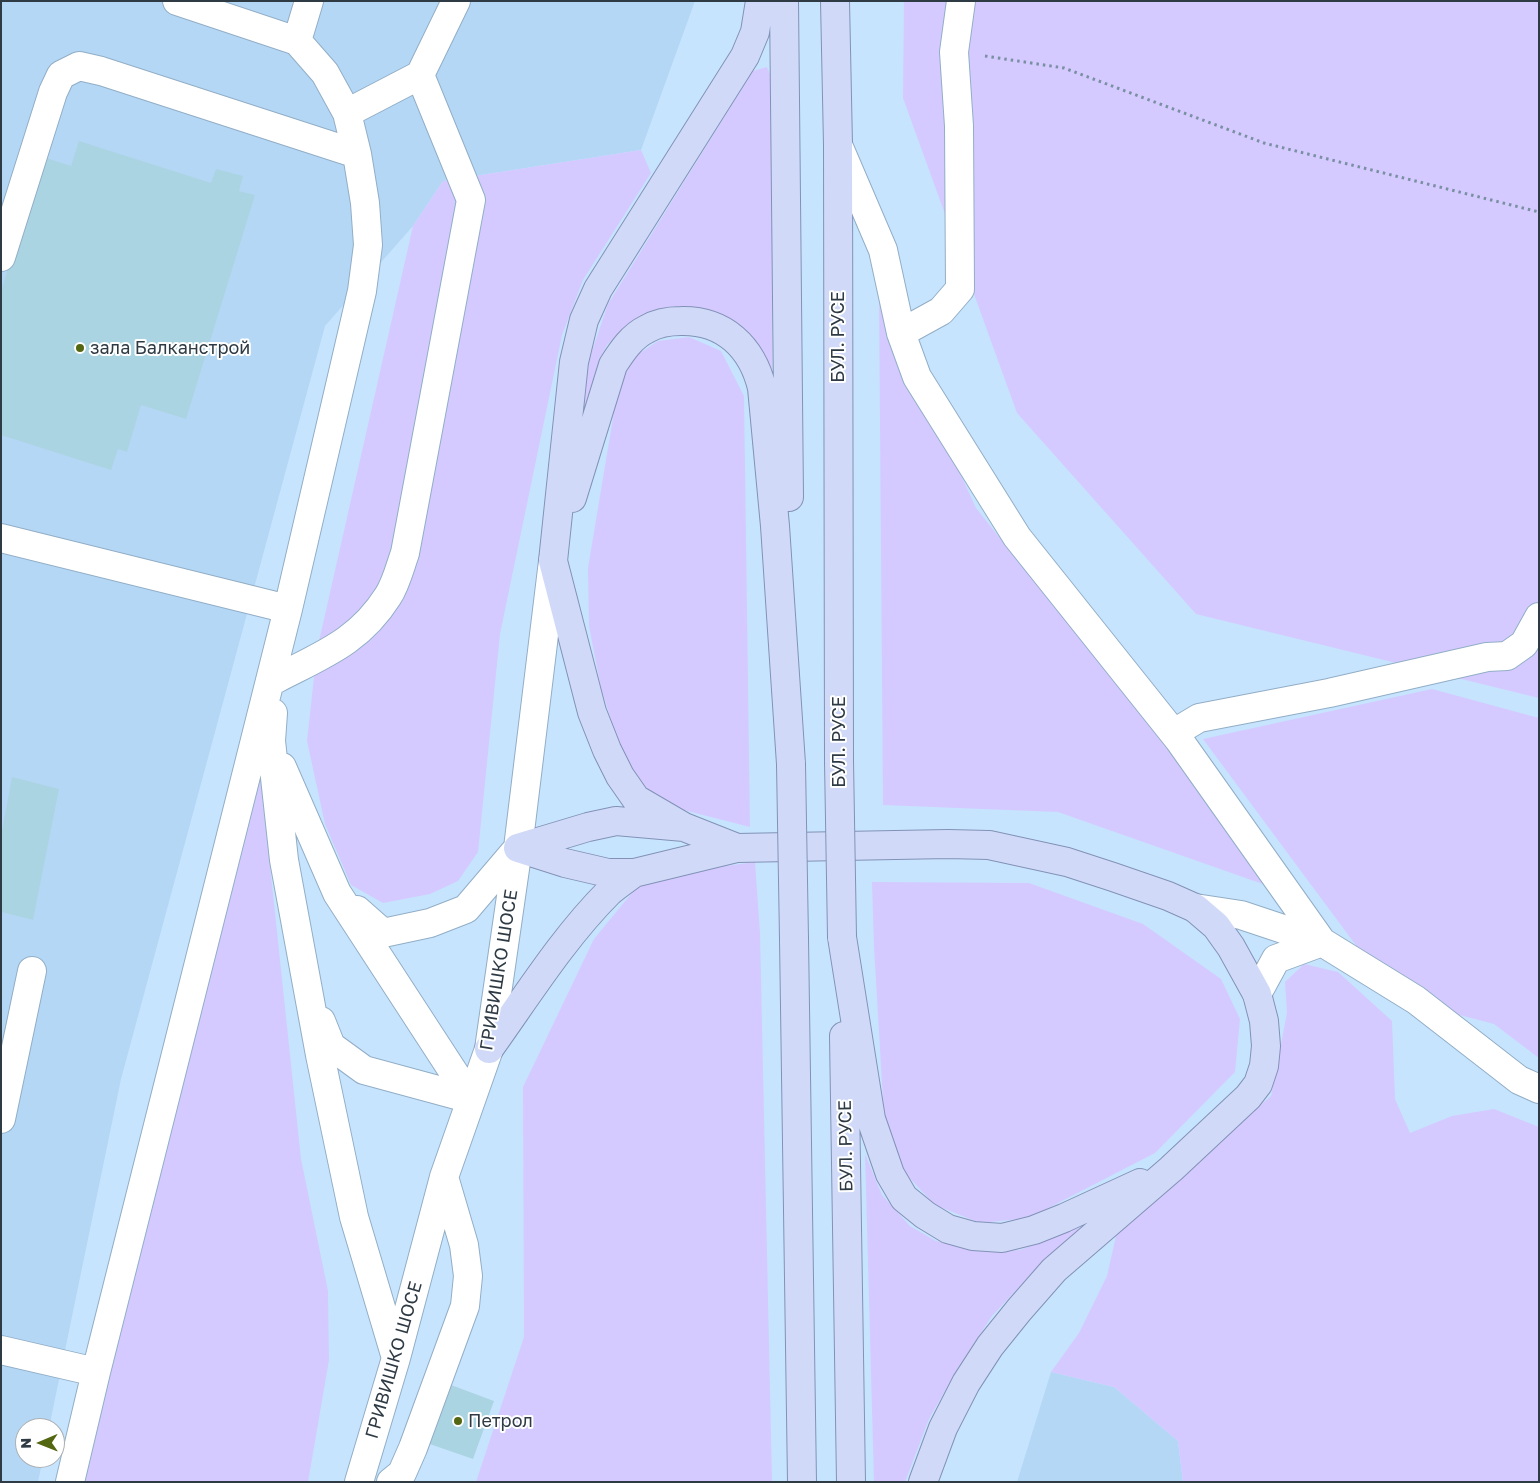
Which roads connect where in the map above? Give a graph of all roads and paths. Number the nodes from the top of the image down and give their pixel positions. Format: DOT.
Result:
graph roads {
  1 [pos="177,1"];
  2 [pos="309,1"];
  3 [pos="456,1"];
  4 [pos="760,1"];
  5 [pos="784,1"];
  6 [pos="835,1"];
  7 [pos="961,1"];
  8 [pos="297,41"];
  9 [pos="954,52"];
  10 [pos="420,75"];
  11 [pos="347,113"];
  12 [pos="838,145"];
  13 [pos="357,154"];
  14 [pos="1539,212"];
  15 [pos="1,257"];
  16 [pos="901,333"];
  17 [pos="1,538"];
  18 [pos="553,562"];
  19 [pos="288,608"];
  20 [pos="1539,617"];
  21 [pos="276,679"];
  22 [pos="1174,733"];
  23 [pos="271,741"];
  24 [pos="791,764"];
  25 [pos="684,827"];
  26 [pos="518,848"];
  27 [pos="737,848"];
  28 [pos="634,873"];
  29 [pos="337,893"];
  30 [pos="1195,908"];
  31 [pos="842,937"];
  32 [pos="1322,942"];
  33 [pos="32,970"];
  34 [pos="1257,994"];
  35 [pos="310,995"];
  36 [pos="489,1049"];
  37 [pos="1539,1089"];
  38 [pos="471,1099"];
  39 [pos="1,1119"];
  40 [pos="1171,1169"];
  41 [pos="444,1177"];
  42 [pos="1,1350"];
  43 [pos="396,1358"];
  44 [pos="96,1372"];
  45 [pos="70,1482"];
  46 [pos="358,1482"];
  47 [pos="391,1482"];
  48 [pos="802,1482"];
  49 [pos="851,1482"];
  50 [pos="923,1482"];
  1 -- 8 [label="street"];
  2 -- 8 [label="street"];
  3 -- 10 [label="street"];
  4 -- 18 [label="main road"];
  5 -- 24 [label="main road"];
  6 -- 12 [label="main road, БУЛ. РУСЕ"];
  7 -- 9 [label="street"];
  8 -- 11 [label="street"];
  9 -- 14 [label="path"];
  9 -- 16 [label="street"];
  10 -- 11 [label="street"];
  10 -- 21 [label="street"];
  11 -- 13 [label="street"];
  12 -- 16 [label="street"];
  12 -- 31 [label="main road, БУЛ. РУСЕ, bridge"];
  13 -- 15 [label="street"];
  13 -- 19 [label="street"];
  16 -- 22 [label="street"];
  17 -- 19 [label="street"];
  18 -- 24 [label="main road"];
  18 -- 25 [label="main road"];
  18 -- 26 [label="street, ГРИВИШКО ШОСЕ"];
  19 -- 21 [label="street"];
  19 -- 44 [label="street"];
  20 -- 22 [label="street"];
  21 -- 23 [label="street"];
  22 -- 32 [label="street"];
  23 -- 29 [label="street"];
  23 -- 35 [label="street"];
  24 -- 48 [label="main road, bridge"];
  25 -- 26 [label="main road"];
  25 -- 27 [label="main road"];
  26 -- 28 [label="main road"];
  26 -- 29 [label="street"];
  26 -- 36 [label="street, ГРИВИШКО ШОСЕ"];
  27 -- 28 [label="main road"];
  27 -- 30 [label="main road"];
  28 -- 36 [label="main road"];
  29 -- 38 [label="street"];
  30 -- 32 [label="street"];
  30 -- 34 [label="main road"];
  31 -- 40 [label="main road"];
  31 -- 49 [label="main road, БУЛ. РУСЕ"];
  32 -- 34 [label="street"];
  32 -- 37 [label="street"];
  33 -- 39 [label="street"];
  34 -- 40 [label="main road"];
  35 -- 38 [label="street"];
  35 -- 43 [label="street"];
  36 -- 38 [label="street, ГРИВИШКО ШОСЕ"];
  38 -- 41 [label="street, ГРИВИШКО ШОСЕ"];
  40 -- 50 [label="main road"];
  41 -- 43 [label="street, ГРИВИШКО ШОСЕ"];
  41 -- 47 [label="street"];
  42 -- 44 [label="street"];
  43 -- 46 [label="street, ГРИВИШКО ШОСЕ"];
  44 -- 45 [label="street"];
}
